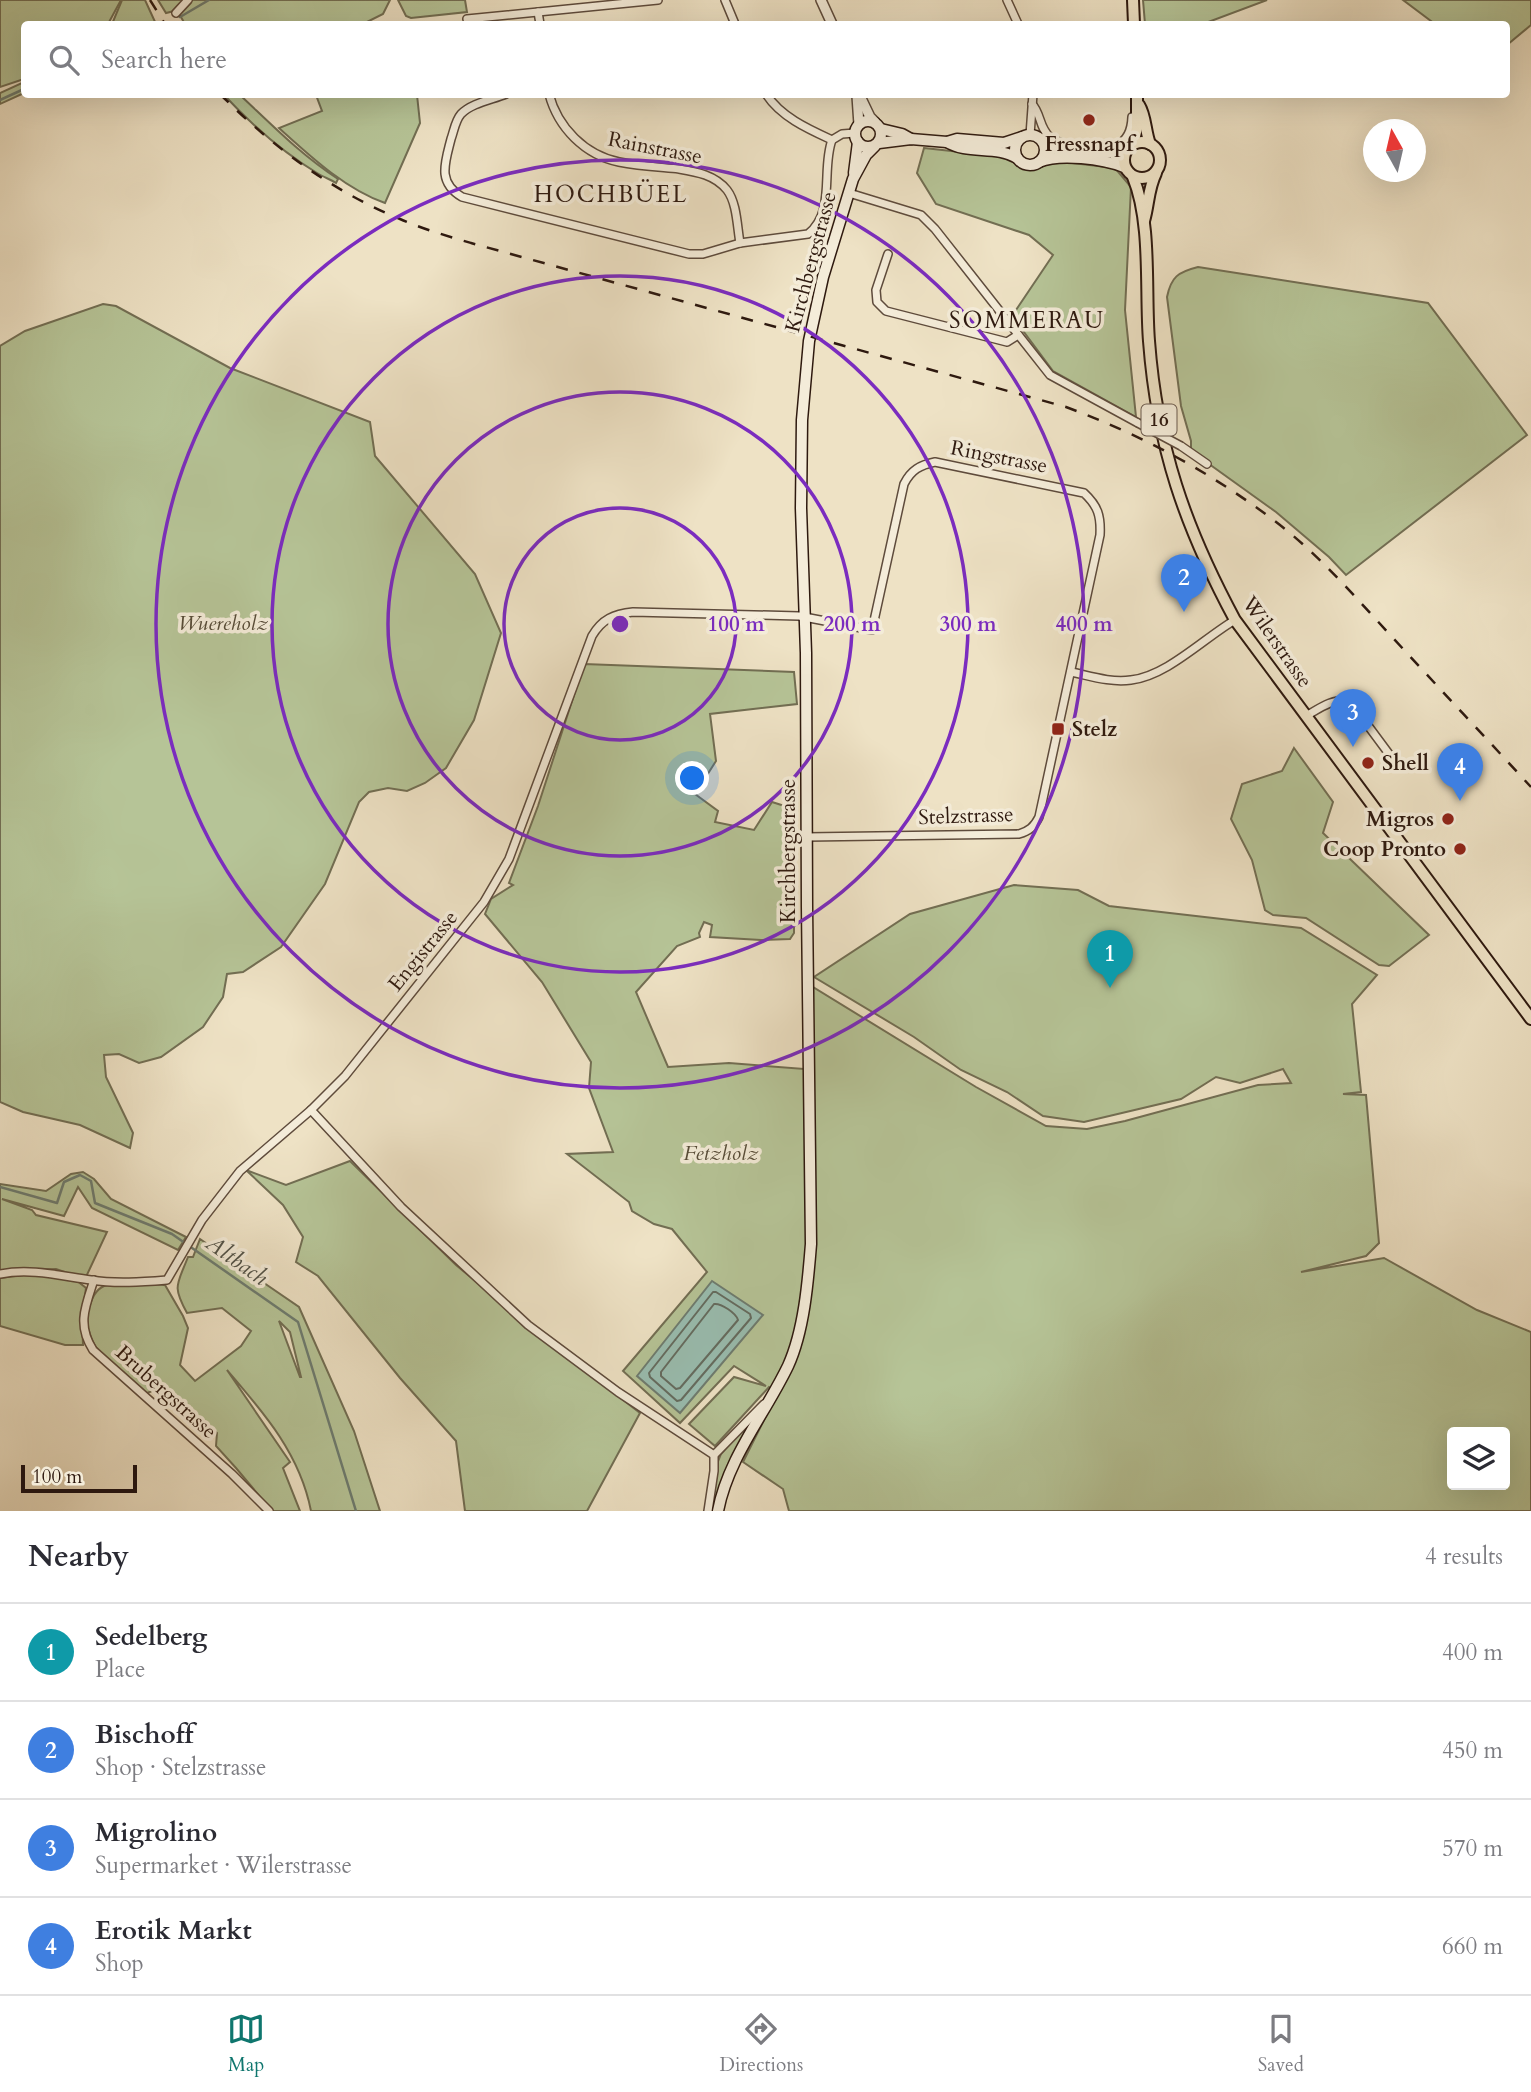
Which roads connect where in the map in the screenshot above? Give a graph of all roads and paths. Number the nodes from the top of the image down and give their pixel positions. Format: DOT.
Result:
graph roads {
  1 [pos="188,0"];
  2 [pos="658,0"];
  3 [pos="725,0"];
  4 [pos="821,0"];
  5 [pos="1007,0"];
  6 [pos="1133,0"];
  7 [pos="538,12"];
  8 [pos="176,13"];
  9 [pos="467,19"];
  10 [pos="540,21"];
  11 [pos="734,21"];
  12 [pos="831,21"];
  13 [pos="1017,21"];
  14 [pos="1134,21"];
  15 [pos="496,98"];
  16 [pos="551,98"];
  17 [pos="768,98"];
  18 [pos="858,98"];
  19 [pos="860,98"];
  20 [pos="1033,98"];
  21 [pos="1137,99"];
  22 [pos="1032,104"];
  23 [pos="878,126"];
  24 [pos="857,134"];
  25 [pos="1026,136"];
  26 [pos="911,139"];
  27 [pos="832,140"];
  28 [pos="1043,141"];
  29 [pos="947,142"];
  30 [pos="877,144"];
  31 [pos="1150,144"];
  32 [pos="1130,147"];
  33 [pos="1017,158"];
  34 [pos="1039,163"];
  35 [pos="1124,167"];
  36 [pos="1156,173"];
  37 [pos="1133,177"];
  38 [pos="853,179"];
  39 [pos="849,193"];
  40 [pos="1144,224"];
  41 [pos="740,243"];
  42 [pos="888,254"];
  43 [pos="1018,335"];
  44 [pos="1207,464"];
  45 [pos="806,617"];
  46 [pos="1235,620"];
  47 [pos="1071,672"];
  48 [pos="1306,716"];
  49 [pos="1392,758"];
  50 [pos="807,837"];
  51 [pos="1531,1019"];
  52 [pos="311,1110"];
  53 [pos="0,1274"];
  54 [pos="94,1280"];
  55 [pos="772,1396"];
  56 [pos="714,1455"];
  57 [pos="269,1511"];
  58 [pos="708,1511"];
  59 [pos="718,1511"];
  1 -- 8 [label="street"];
  2 -- 7 [label="street"];
  3 -- 11 [label="street"];
  4 -- 12 [label="street"];
  5 -- 13 [label="street"];
  6 -- 14 [label="main road"];
  7 -- 9 [label="street"];
  7 -- 10 [label="street"];
  15 -- 41 [label="street"];
  16 -- 41 [label="street, Rainstrasse"];
  17 -- 27 [label="street"];
  18 -- 24 [label="street"];
  19 -- 23 [label="street"];
  20 -- 22 [label="street"];
  21 -- 22 [label="street"];
  21 -- 31 [label="main road"];
  21 -- 32 [label="main road"];
  22 -- 25 [label="street"];
  23 -- 24 [label="main road"];
  23 -- 26 [label="main road"];
  23 -- 30 [label="main road"];
  24 -- 27 [label="street"];
  24 -- 30 [label="main road"];
  24 -- 38 [label="main road, Kirchbergstrasse"];
  25 -- 28 [label="main road"];
  25 -- 29 [label="main road"];
  25 -- 33 [label="main road"];
  26 -- 29 [label="main road"];
  26 -- 30 [label="main road"];
  27 -- 41 [label="street"];
  28 -- 32 [label="main road"];
  28 -- 34 [label="main road"];
  29 -- 33 [label="main road"];
  30 -- 38 [label="main road, Kirchbergstrasse"];
  31 -- 32 [label="main road"];
  31 -- 36 [label="main road"];
  32 -- 35 [label="main road"];
  33 -- 34 [label="main road"];
  34 -- 35 [label="main road"];
  35 -- 37 [label="main road"];
  36 -- 37 [label="main road"];
  36 -- 40 [label="main road, Wilerstrasse / 16"];
  37 -- 40 [label="main road, Wilerstrasse / 16"];
  38 -- 39 [label="main road, Kirchbergstrasse"];
  39 -- 43 [label="street"];
  39 -- 45 [label="main road, Kirchbergstrasse"];
  40 -- 46 [label="main road, Wilerstrasse / 16"];
  42 -- 43 [label="street"];
  43 -- 44 [label="street, bridge"];
  45 -- 47 [label="street, Ringstrasse"];
  45 -- 50 [label="main road, Kirchbergstrasse"];
  45 -- 52 [label="street, Engistrasse"];
  46 -- 47 [label="street"];
  46 -- 48 [label="main road, Wilerstrasse / 16"];
  47 -- 50 [label="street, Stelzstrasse"];
  48 -- 49 [label="street"];
  48 -- 51 [label="main road, Wilerstrasse / 16"];
  50 -- 55 [label="main road, Kirchbergstrasse"];
  52 -- 54 [label="street, Engistrasse"];
  52 -- 56 [label="street"];
  53 -- 54 [label="street, Engistrasse"];
  54 -- 57 [label="street, Brubergstrasse"];
  55 -- 56 [label="street"];
  55 -- 59 [label="main road, Kirchbergstrasse"];
  56 -- 58 [label="street"];
}
